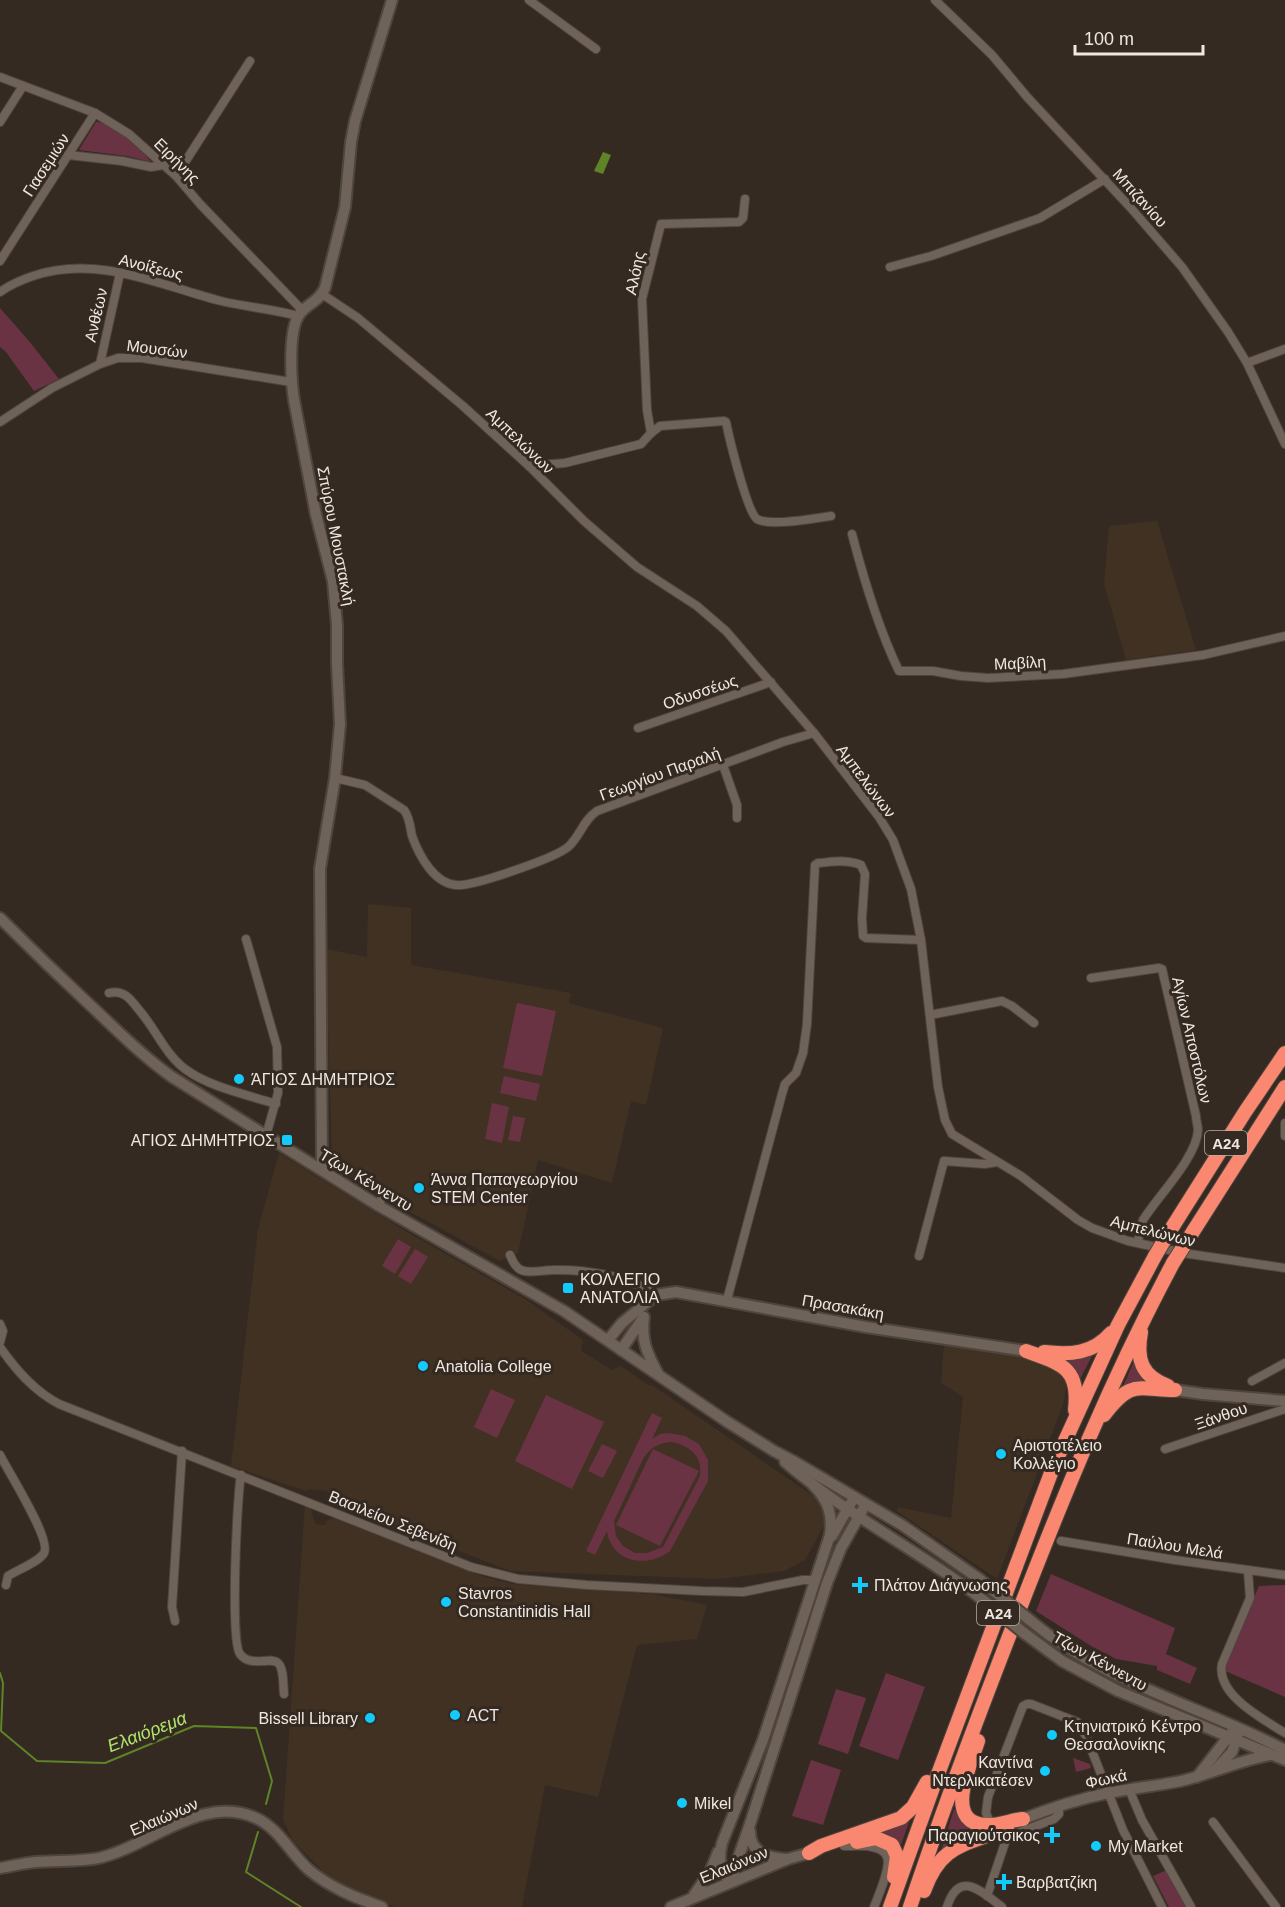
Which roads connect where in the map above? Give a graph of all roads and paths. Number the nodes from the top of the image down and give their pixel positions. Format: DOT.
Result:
graph roads {
  1 [pos="392,0"];
  2 [pos="529,0"];
  3 [pos="935,0"];
  4 [pos="596,49"];
  5 [pos="250,61"];
  6 [pos="0,78"];
  7 [pos="23,86"];
  8 [pos="95,113"];
  9 [pos="0,122"];
  10 [pos="68,155"];
  11 [pos="163,165"];
  12 [pos="176,176"];
  13 [pos="1105,179"];
  14 [pos="745,199"];
  15 [pos="0,261"];
  16 [pos="891,267"];
  17 [pos="120,273"];
  18 [pos="1,290"];
  19 [pos="322,294"];
  20 [pos="300,314"];
  21 [pos="1285,349"];
  22 [pos="1247,363"];
  23 [pos="100,364"];
  24 [pos="291,382"];
  25 [pos="0,422"];
  26 [pos="651,433"];
  27 [pos="1285,444"];
  28 [pos="529,466"];
  29 [pos="831,516"];
  30 [pos="852,534"];
  31 [pos="1285,636"];
  32 [pos="771,682"];
  33 [pos="638,728"];
  34 [pos="814,733"];
  35 [pos="723,765"];
  36 [pos="335,778"];
  37 [pos="737,818"];
  38 [pos="0,918"];
  39 [pos="246,939"];
  40 [pos="921,940"];
  41 [pos="1090,978"];
  42 [pos="109,993"];
  43 [pos="930,1015"];
  44 [pos="1034,1023"];
  45 [pos="1285,1053"];
  46 [pos="1285,1087"];
  47 [pos="276,1104"];
  48 [pos="1285,1123"];
  49 [pos="266,1136"];
  50 [pos="1285,1136"];
  51 [pos="998,1162"];
  52 [pos="322,1170"];
  53 [pos="384,1190"];
  54 [pos="379,1206"];
  55 [pos="1138,1243"];
  56 [pos="510,1255"];
  57 [pos="919,1256"];
  58 [pos="1285,1268"];
  59 [pos="653,1298"];
  60 [pos="727,1300"];
  61 [pos="1147,1314"];
  62 [pos="644,1317"];
  63 [pos="0,1324"];
  64 [pos="1118,1324"];
  65 [pos="608,1340"];
  66 [pos="0,1342"];
  67 [pos="0,1347"];
  68 [pos="621,1350"];
  69 [pos="1026,1351"];
  70 [pos="1285,1363"];
  71 [pos="660,1377"];
  72 [pos="1252,1381"];
  73 [pos="1175,1390"];
  74 [pos="1285,1401"];
  75 [pos="1285,1409"];
  76 [pos="1071,1426"];
  77 [pos="1092,1432"];
  78 [pos="1166,1449"];
  79 [pos="182,1451"];
  80 [pos="774,1451"];
  81 [pos="0,1455"];
  82 [pos="241,1475"];
  83 [pos="813,1485"];
  84 [pos="854,1497"];
  85 [pos="866,1504"];
  86 [pos="848,1509"];
  87 [pos="858,1516"];
  88 [pos="1061,1541"];
  89 [pos="824,1553"];
  90 [pos="1248,1571"];
  91 [pos="1285,1575"];
  92 [pos="815,1580"];
  93 [pos="6,1585"];
  94 [pos="174,1622"];
  95 [pos="978,1667"];
  96 [pos="988,1690"];
  97 [pos="284,1694"];
  98 [pos="1237,1728"];
  99 [pos="1208,1729"];
  100 [pos="1285,1733"];
  101 [pos="1232,1739"];
  102 [pos="1285,1750"];
  103 [pos="1271,1755"];
  104 [pos="1209,1760"];
  105 [pos="1285,1760"];
  106 [pos="1212,1773"];
  107 [pos="1197,1777"];
  108 [pos="1129,1789"];
  109 [pos="1109,1793"];
  110 [pos="1059,1805"];
  111 [pos="1023,1819"];
  112 [pos="751,1821"];
  113 [pos="1213,1822"];
  114 [pos="991,1825"];
  115 [pos="722,1844"];
  116 [pos="844,1846"];
  117 [pos="808,1853"];
  118 [pos="789,1859"];
  119 [pos="0,1868"];
  120 [pos="730,1882"];
  121 [pos="987,1896"];
  122 [pos="689,1899"];
  123 [pos="378,1906"];
  124 [pos="674,1906"];
  125 [pos="874,1907"];
  126 [pos="885,1907"];
  127 [pos="890,1907"];
  128 [pos="910,1907"];
  129 [pos="919,1907"];
  130 [pos="947,1907"];
  131 [pos="1002,1907"];
  132 [pos="1162,1907"];
  133 [pos="1191,1907"];
  134 [pos="1276,1907"];
  1 -- 19 [label="main road"];
  2 -- 4 [label="street"];
  3 -- 13 [label="street, Μπιζανίου"];
  5 -- 12 [label="street"];
  6 -- 7 [label="street, Ειρήνης"];
  7 -- 8 [label="street, Ειρήνης"];
  7 -- 9 [label="street"];
  8 -- 10 [label="street, Γιασεμιών"];
  8 -- 11 [label="street, Ειρήνης"];
  10 -- 11 [label="street"];
  10 -- 15 [label="street, Γιασεμιών"];
  11 -- 12 [label="street, Ειρήνης"];
  12 -- 20 [label="street, Ειρήνης"];
  13 -- 16 [label="street"];
  13 -- 22 [label="street, Μπιζανίου"];
  14 -- 26 [label="street, Αλόης"];
  17 -- 18 [label="street, Ανοίξεως"];
  17 -- 20 [label="street, Ανοίξεως"];
  17 -- 23 [label="street, Ανθέων"];
  19 -- 20 [label="main road"];
  19 -- 28 [label="street, Αμπελώνων"];
  20 -- 24 [label="main road, Σπύρου Μουστακλή"];
  21 -- 22 [label="street"];
  22 -- 27 [label="street, Μπιζανίου"];
  23 -- 24 [label="street, Μουσών"];
  23 -- 25 [label="street, Μουσών"];
  24 -- 36 [label="main road, Σπύρου Μουστακλή"];
  26 -- 28 [label="street"];
  26 -- 29 [label="street"];
  28 -- 32 [label="street, Αμπελώνων"];
  30 -- 31 [label="street, Μαβίλη"];
  32 -- 33 [label="street, Οδυσσέως"];
  32 -- 34 [label="street, Αμπελώνων"];
  34 -- 35 [label="street, Γεωργίου Παραλή"];
  34 -- 40 [label="street, Αμπελώνων"];
  35 -- 36 [label="street, Γεωργίου Παραλή"];
  35 -- 37 [label="street"];
  36 -- 52 [label="main road, Σπύρου Μουστακλή"];
  38 -- 49 [label="main road, Τζων Κέννεντυ"];
  39 -- 47 [label="street"];
  40 -- 43 [label="street, Αμπελώνων"];
  40 -- 60 [label="street"];
  41 -- 55 [label="street, Αγίων Αποστόλων"];
  42 -- 47 [label="street"];
  43 -- 44 [label="street"];
  43 -- 51 [label="street, Αμπελώνων"];
  45 -- 64 [label="highway, Α24, bridge"];
  46 -- 61 [label="highway, Α24, bridge"];
  47 -- 49 [label="street"];
  48 -- 50 [label="street"];
  49 -- 52 [label="main road, Τζων Κέννεντυ"];
  51 -- 55 [label="street, Αμπελώνων"];
  51 -- 57 [label="street"];
  52 -- 54 [label="main road, Τζων Κέννεντυ"];
  53 -- 54 [label="street"];
  54 -- 65 [label="main road, Τζων Κέννεντυ"];
  55 -- 58 [label="street, Αμπελώνων"];
  56 -- 59 [label="street"];
  59 -- 60 [label="main road, Πρασακάκη"];
  59 -- 62 [label="main road"];
  59 -- 65 [label="main road"];
  60 -- 69 [label="main road, Πρασακάκη"];
  61 -- 73 [label="highway"];
  61 -- 77 [label="highway, Α24"];
  62 -- 68 [label="main road"];
  62 -- 71 [label="main road"];
  63 -- 66 [label="street"];
  64 -- 69 [label="highway"];
  64 -- 76 [label="highway, Α24"];
  65 -- 68 [label="main road, Τζων Κέννεντυ"];
  67 -- 79 [label="street, Βασιλείου Σεβενίδη"];
  68 -- 71 [label="main road, Τζων Κέννεντυ"];
  69 -- 76 [label="highway"];
  70 -- 72 [label="street"];
  71 -- 80 [label="main road, Τζων Κέννεντυ"];
  73 -- 74 [label="main road"];
  73 -- 77 [label="highway"];
  75 -- 78 [label="street, Ξάνθου"];
  76 -- 95 [label="highway, Α24"];
  77 -- 96 [label="highway, Α24"];
  79 -- 82 [label="street, Βασιλείου Σεβενίδη"];
  79 -- 94 [label="street"];
  80 -- 83 [label="main road, Τζων Κέννεντυ"];
  80 -- 84 [label="main road, Τζων Κέννεντυ"];
  81 -- 93 [label="street"];
  82 -- 92 [label="street, Βασιλείου Σεβενίδη"];
  82 -- 97 [label="street"];
  83 -- 86 [label="main road, Τζων Κέννεντυ"];
  83 -- 89 [label="main road"];
  84 -- 85 [label="main road, Τζων Κέννεντυ"];
  84 -- 86 [label="main road"];
  85 -- 87 [label="main road"];
  85 -- 98 [label="main road, Τζων Κέννεντυ, bridge"];
  86 -- 87 [label="main road, Τζων Κέννεντυ"];
  86 -- 89 [label="main road"];
  87 -- 99 [label="main road, Τζων Κέννεντυ, bridge"];
  87 -- 112 [label="main road"];
  88 -- 90 [label="street, Παύλου Μελά"];
  89 -- 92 [label="main road"];
  90 -- 91 [label="street, Παύλου Μελά"];
  90 -- 100 [label="street"];
  92 -- 115 [label="main road"];
  95 -- 117 [label="highway"];
  95 -- 127 [label="highway, Α24"];
  96 -- 114 [label="highway"];
  96 -- 128 [label="highway, Α24"];
  98 -- 101 [label="main road"];
  98 -- 102 [label="main road, Τζων Κέννεντυ"];
  99 -- 101 [label="main road, Τζων Κέννεντυ"];
  99 -- 104 [label="main road"];
  101 -- 103 [label="main road, Τζων Κέννεντυ"];
  101 -- 104 [label="main road"];
  101 -- 106 [label="main road"];
  103 -- 105 [label="main road, Τζων Κέννεντυ"];
  103 -- 106 [label="main road, Φωκά"];
  104 -- 107 [label="main road"];
  106 -- 107 [label="main road, Φωκά"];
  107 -- 108 [label="main road, Φωκά"];
  108 -- 109 [label="main road, Φωκά"];
  108 -- 133 [label="street"];
  109 -- 110 [label="main road, Φωκά"];
  109 -- 114 [label="street"];
  109 -- 132 [label="street"];
  110 -- 111 [label="main road, Φωκά"];
  110 -- 121 [label="street"];
  111 -- 114 [label="highway"];
  111 -- 129 [label="highway"];
  112 -- 118 [label="main road"];
  112 -- 120 [label="main road"];
  113 -- 134 [label="street"];
  115 -- 120 [label="main road"];
  115 -- 122 [label="main road"];
  116 -- 117 [label="highway"];
  116 -- 125 [label="street"];
  116 -- 126 [label="highway"];
  117 -- 118 [label="main road, Ελαιώνων"];
  118 -- 120 [label="main road, Ελαιώνων"];
  119 -- 123 [label="main road, Ελαιώνων"];
  120 -- 122 [label="main road, Ελαιώνων"];
  121 -- 130 [label="street"];
  121 -- 131 [label="street"];
  122 -- 124 [label="main road, Ελαιώνων"];
}
